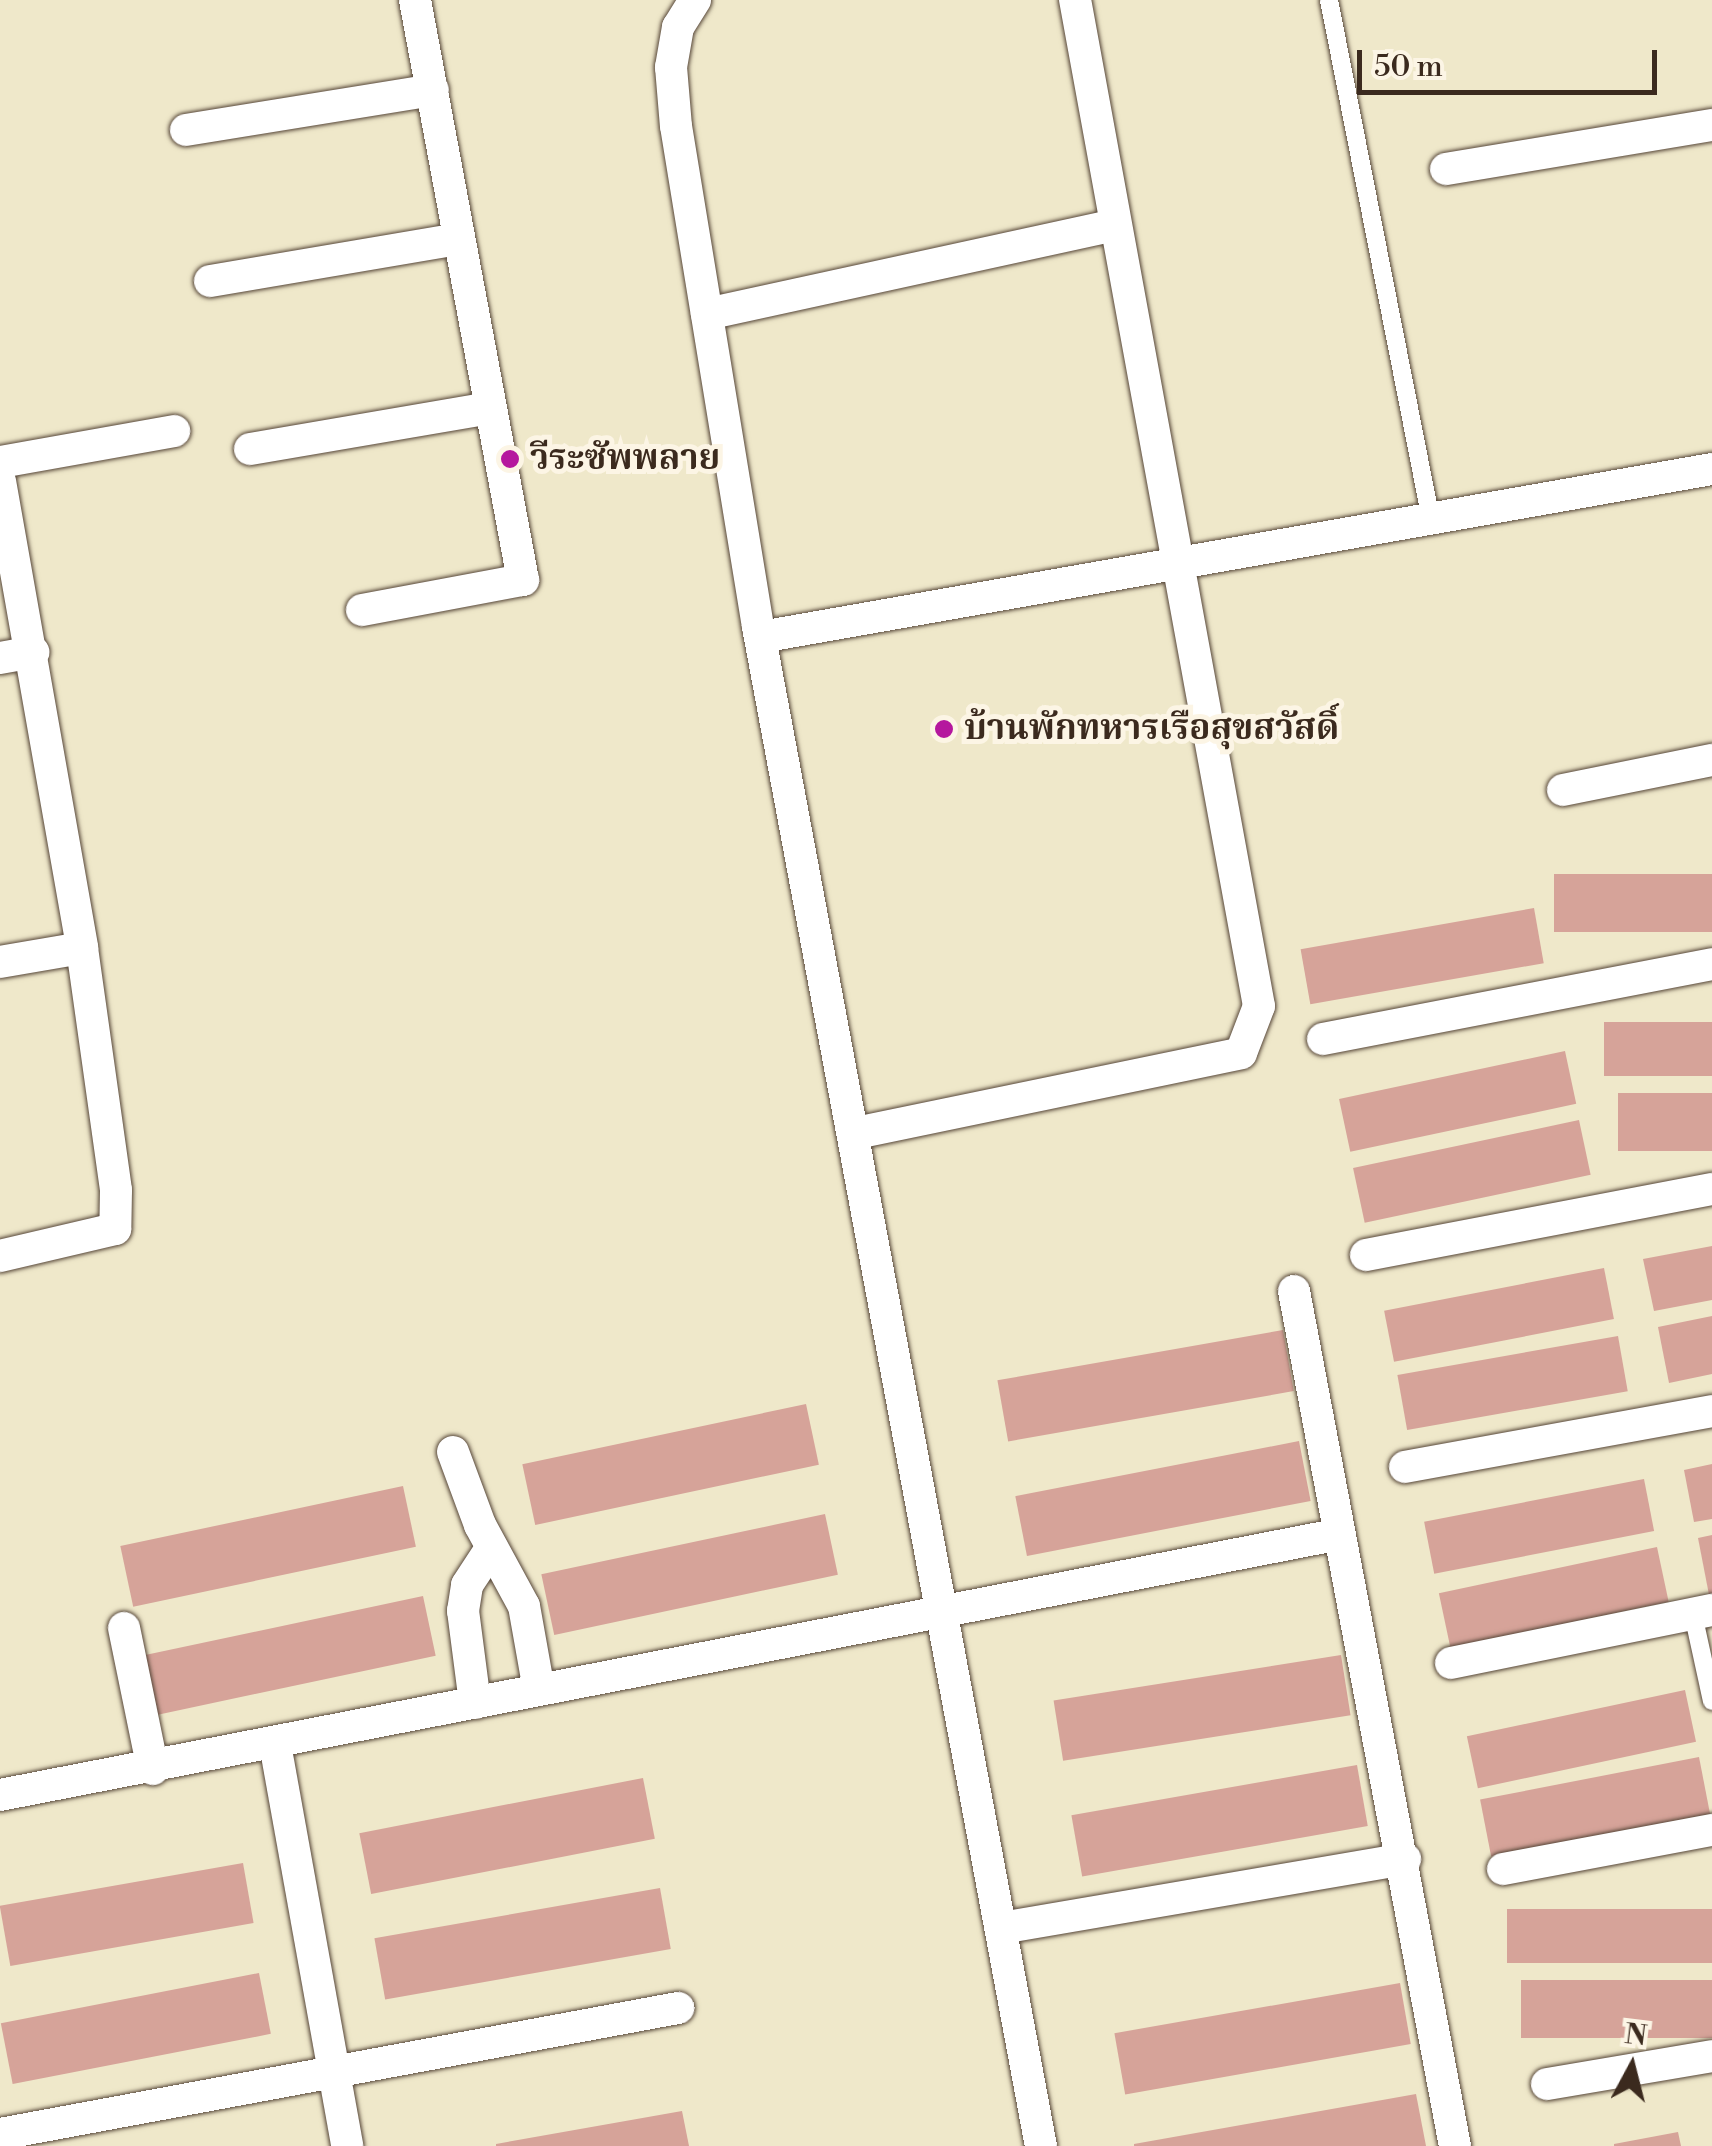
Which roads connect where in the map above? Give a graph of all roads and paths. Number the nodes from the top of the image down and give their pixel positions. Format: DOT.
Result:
graph roads {
  1 [pos="416,0"];
  2 [pos="694,0"];
  3 [pos="1076,0"];
  4 [pos="1329,0"];
  5 [pos="432,90"];
  6 [pos="1712,125"];
  7 [pos="186,130"];
  8 [pos="1446,169"];
  9 [pos="1112,226"];
  10 [pos="458,240"];
  11 [pos="210,281"];
  12 [pos="707,314"];
  13 [pos="490,408"];
  14 [pos="174,431"];
  15 [pos="250,449"];
  16 [pos="0,462"];
  17 [pos="1712,469"];
  18 [pos="0,481"];
  19 [pos="1431,520"];
  20 [pos="1179,566"];
  21 [pos="362,610"];
  22 [pos="760,637"];
  23 [pos="33,652"];
  24 [pos="0,658"];
  25 [pos="1712,760"];
  26 [pos="1563,790"];
  27 [pos="82,948"];
  28 [pos="0,962"];
  29 [pos="1712,964"];
  30 [pos="1323,1039"];
  31 [pos="856,1133"];
  32 [pos="1712,1188"];
  33 [pos="1366,1255"];
  34 [pos="0,1256"];
  35 [pos="1294,1291"];
  36 [pos="1712,1411"];
  37 [pos="454,1452"];
  38 [pos="1405,1467"];
  39 [pos="1340,1534"];
  40 [pos="492,1547"];
  41 [pos="945,1607"];
  42 [pos="1702,1612"];
  43 [pos="124,1628"];
  44 [pos="1451,1663"];
  45 [pos="540,1690"];
  46 [pos="1712,1702"];
  47 [pos="475,1703"];
  48 [pos="275,1744"];
  49 [pos="153,1769"];
  50 [pos="0,1795"];
  51 [pos="1712,1830"];
  52 [pos="1405,1858"];
  53 [pos="1503,1869"];
  54 [pos="1001,1928"];
  55 [pos="678,2008"];
  56 [pos="1712,2056"];
  57 [pos="334,2068"];
  58 [pos="1547,2084"];
  59 [pos="0,2134"];
  60 [pos="347,2146"];
  61 [pos="1040,2146"];
  62 [pos="1455,2146"];
  1 -- 5 [label="street"];
  2 -- 12 [label="street"];
  3 -- 9 [label="street"];
  4 -- 19 [label="lane"];
  5 -- 7 [label="street"];
  5 -- 10 [label="street"];
  6 -- 8 [label="street"];
  9 -- 12 [label="street"];
  9 -- 20 [label="street"];
  10 -- 11 [label="street"];
  10 -- 13 [label="street"];
  12 -- 22 [label="street"];
  13 -- 15 [label="street"];
  13 -- 21 [label="street"];
  14 -- 16 [label="street"];
  17 -- 19 [label="street"];
  18 -- 23 [label="street"];
  19 -- 20 [label="street"];
  20 -- 22 [label="street"];
  20 -- 31 [label="street"];
  22 -- 31 [label="street"];
  23 -- 24 [label="street"];
  23 -- 27 [label="street"];
  25 -- 26 [label="street"];
  27 -- 28 [label="street"];
  27 -- 34 [label="street"];
  29 -- 30 [label="street"];
  31 -- 41 [label="street"];
  32 -- 33 [label="street"];
  35 -- 39 [label="street"];
  36 -- 38 [label="street"];
  37 -- 40 [label="street"];
  39 -- 41 [label="street"];
  39 -- 52 [label="street"];
  40 -- 45 [label="street"];
  40 -- 47 [label="street"];
  41 -- 45 [label="street"];
  41 -- 54 [label="street"];
  42 -- 44 [label="street"];
  42 -- 46 [label="lane"];
  43 -- 49 [label="street"];
  45 -- 47 [label="street"];
  47 -- 48 [label="street"];
  48 -- 49 [label="street"];
  48 -- 57 [label="street"];
  49 -- 50 [label="street"];
  51 -- 53 [label="street"];
  52 -- 54 [label="street"];
  52 -- 62 [label="street"];
  54 -- 61 [label="street"];
  55 -- 57 [label="street"];
  56 -- 58 [label="street"];
  57 -- 59 [label="street"];
  57 -- 60 [label="street"];
}
